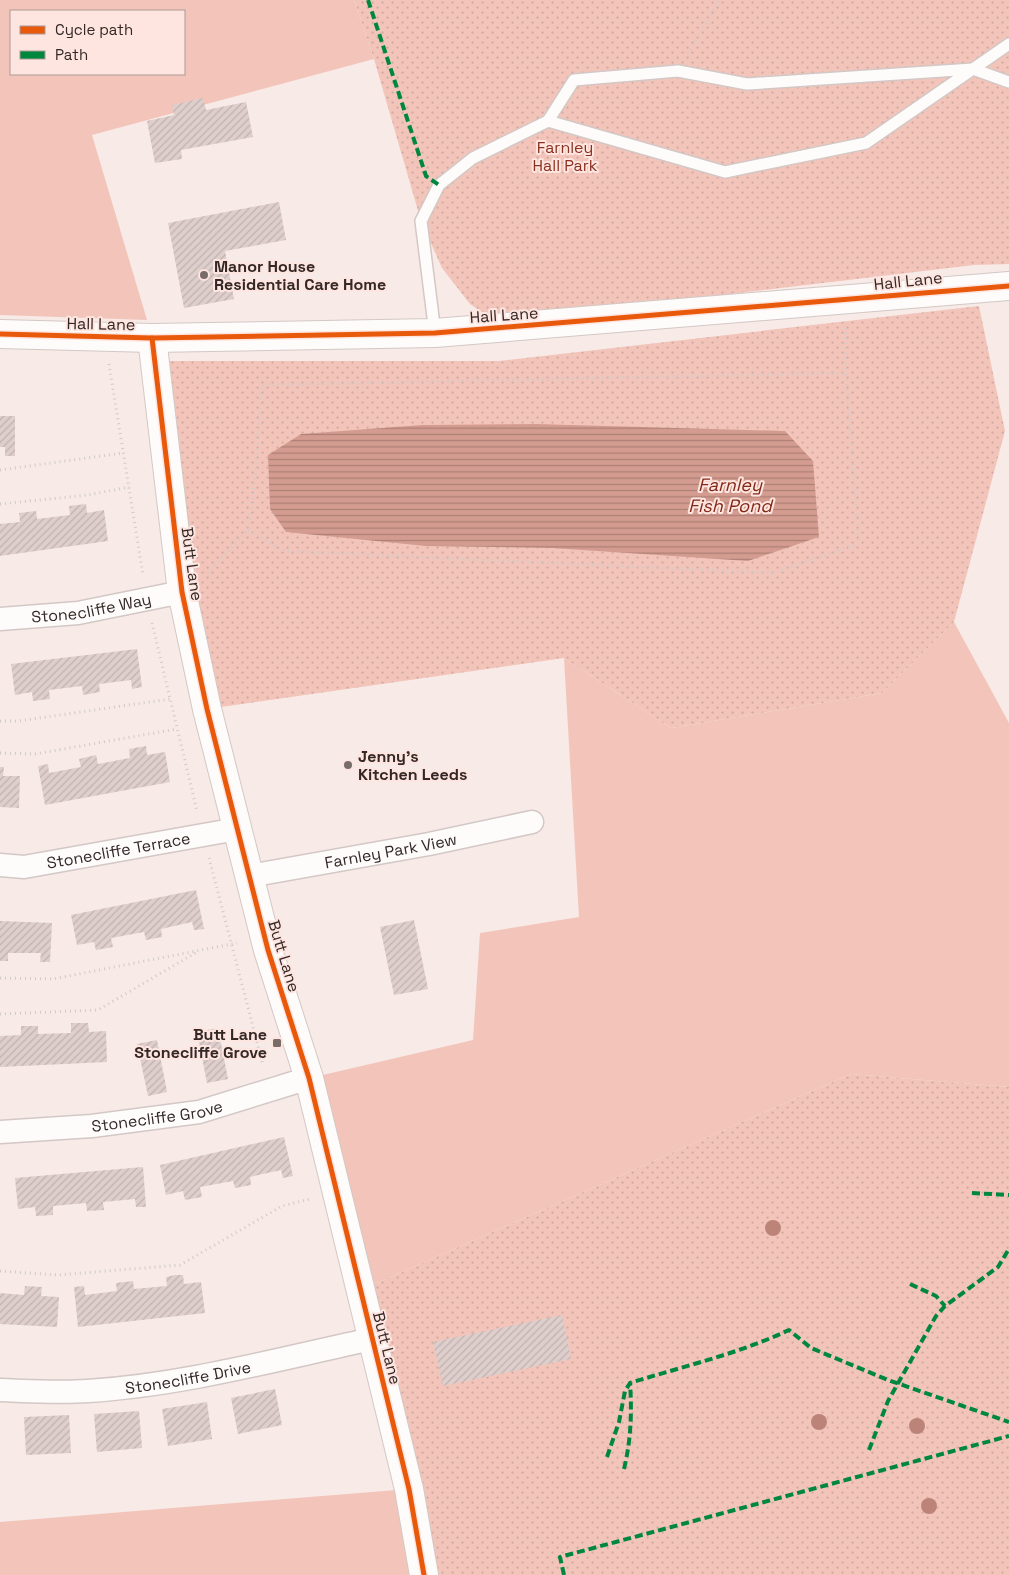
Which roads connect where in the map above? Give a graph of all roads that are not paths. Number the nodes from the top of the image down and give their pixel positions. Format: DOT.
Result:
graph roads {
  1 [pos="1009,44"];
  2 [pos="973,68"];
  3 [pos="1009,82"];
  4 [pos="548,121"];
  5 [pos="1009,286"];
  6 [pos="434,333"];
  7 [pos="0,334"];
  8 [pos="152,338"];
  9 [pos="182,592"];
  10 [pos="0,619"];
  11 [pos="532,822"];
  12 [pos="237,829"];
  13 [pos="0,865"];
  14 [pos="249,876"];
  15 [pos="310,1078"];
  16 [pos="0,1132"];
  17 [pos="372,1339"];
  18 [pos="0,1390"];
  19 [pos="424,1575"];
  1 -- 2 [label="lane"];
  2 -- 3 [label="lane"];
  2 -- 4 [label="lane"];
  2 -- 4 [label="lane"];
  4 -- 6 [label="lane"];
  5 -- 6 [label="street, Hall Lane"];
  6 -- 8 [label="street, Hall Lane"];
  7 -- 8 [label="street, Hall Lane"];
  8 -- 9 [label="street, Butt Lane"];
  9 -- 10 [label="street, Stonecliffe Way"];
  9 -- 12 [label="street, Butt Lane"];
  11 -- 14 [label="street, Farnley Park View"];
  12 -- 13 [label="street, Stonecliffe Terrace"];
  12 -- 14 [label="street, Butt Lane"];
  14 -- 15 [label="street, Butt Lane"];
  15 -- 16 [label="street, Stonecliffe Grove"];
  15 -- 17 [label="street, Butt Lane"];
  17 -- 18 [label="street, Stonecliffe Drive"];
  17 -- 19 [label="street, Butt Lane"];
}
